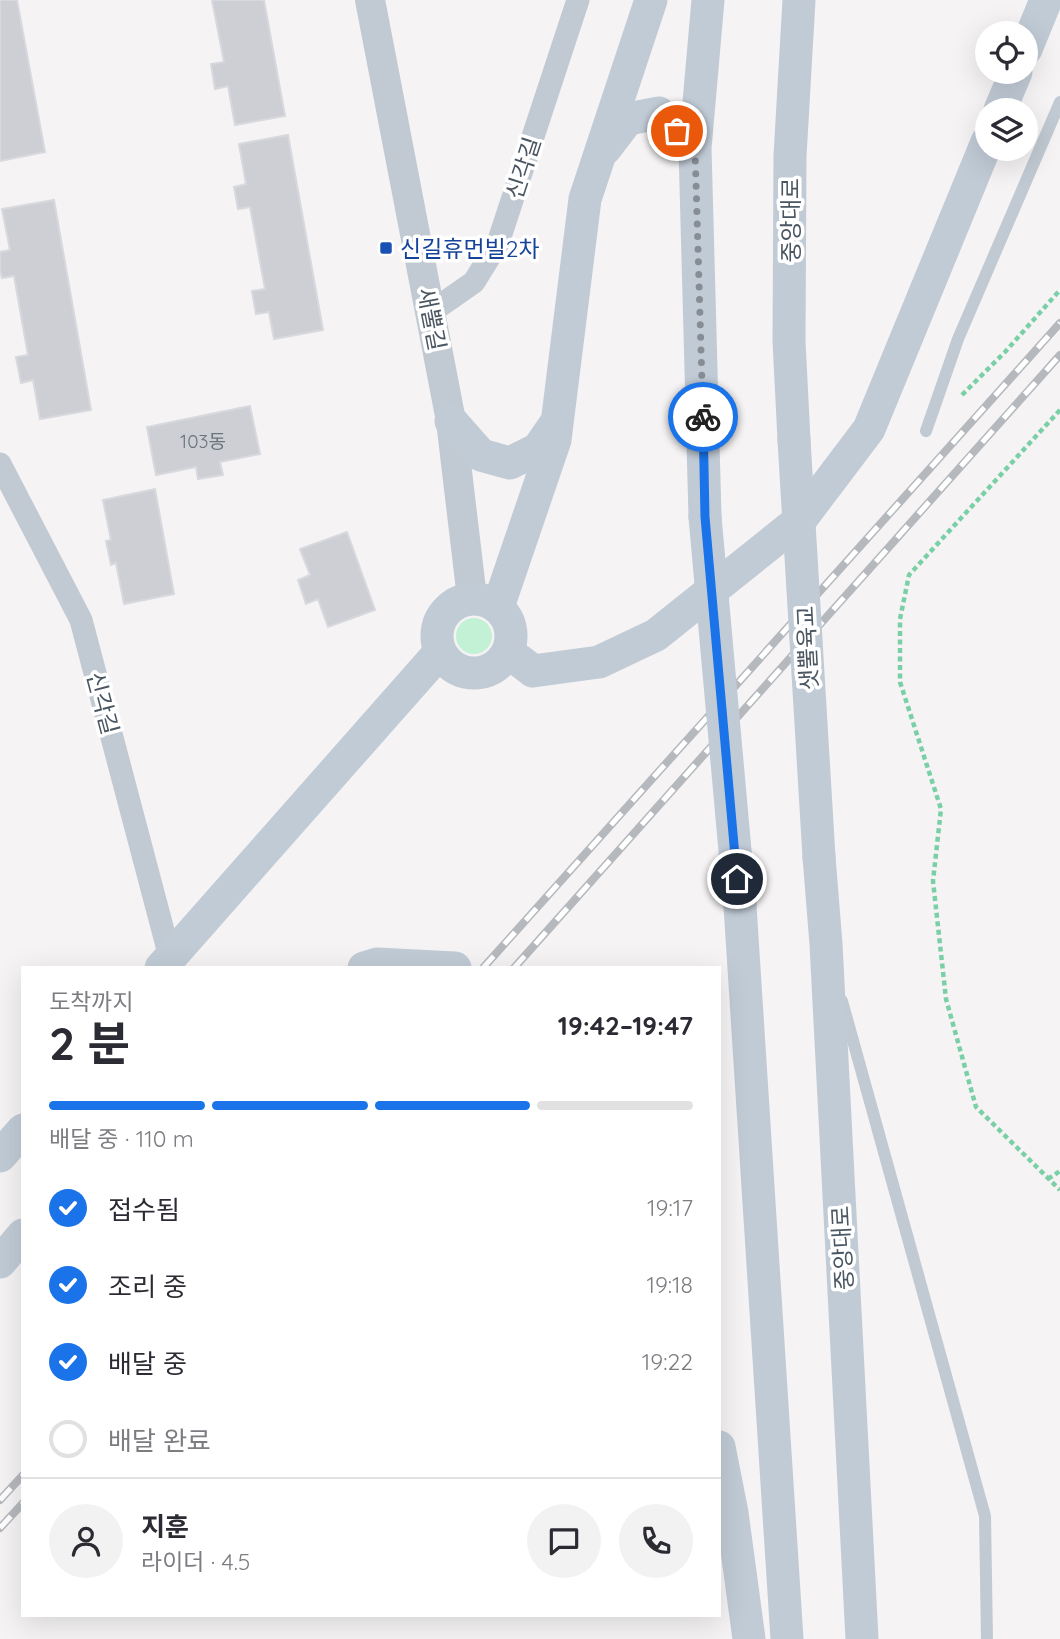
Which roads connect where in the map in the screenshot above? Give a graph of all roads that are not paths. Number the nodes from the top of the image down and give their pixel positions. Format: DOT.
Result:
graph roads {
  1 [pos="370,0"];
  2 [pos="578,0"];
  3 [pos="651,0"];
  4 [pos="708,0"];
  5 [pos="799,0"];
  6 [pos="1046,0"];
  7 [pos="1037,21"];
  8 [pos="1060,102"];
  9 [pos="695,148"];
  10 [pos="596,160"];
  11 [pos="979,161"];
  12 [pos="431,312"];
  13 [pos="451,421"];
  14 [pos="557,421"];
  15 [pos="926,431"];
  16 [pos="794,440"];
  17 [pos="0,464"];
  18 [pos="485,603"];
  19 [pos="440,652"];
  20 [pos="508,652"];
  21 [pos="819,856"];
  22 [pos="826,944"];
  23 [pos="165,962"];
  24 [pos="370,966"];
  25 [pos="416,966"];
  26 [pos="21,1132"];
  27 [pos="0,1156"];
  28 [pos="21,1237"];
  29 [pos="0,1262"];
  30 [pos="721,1457"];
  31 [pos="749,1639"];
  32 [pos="787,1639"];
  33 [pos="862,1639"];
  34 [pos="987,1639"];
  1 -- 12 [label="street, 새뿔길"];
  2 -- 12 [label="street, 신각길"];
  3 -- 10 [label="main road"];
  4 -- 9 [label="main road"];
  5 -- 16 [label="main road, 중앙대로"];
  6 -- 7 [label="main road"];
  8 -- 15 [label="lane"];
  9 -- 10 [label="main road"];
  9 -- 32 [label="main road, bridge"];
  10 -- 14 [label="main road"];
  11 -- 20 [label="main road"];
  12 -- 13 [label="street, 새뿔길"];
  13 -- 14 [label="main road"];
  13 -- 18 [label="street, 새뿔길"];
  14 -- 18 [label="main road"];
  16 -- 21 [label="main road, 샛뿔육교, bridge"];
  17 -- 23 [label="street, 신각길"];
  18 -- 19 [label="main road"];
  18 -- 20 [label="main road"];
  19 -- 20 [label="main road"];
  19 -- 23 [label="main road"];
  21 -- 22 [label="main road, 중앙대로"];
  22 -- 33 [label="main road, 중앙대로"];
  22 -- 34 [label="lane"];
  24 -- 25 [label="main road"];
  26 -- 27 [label="main road"];
  28 -- 29 [label="main road"];
  30 -- 31 [label="main road"];
}
